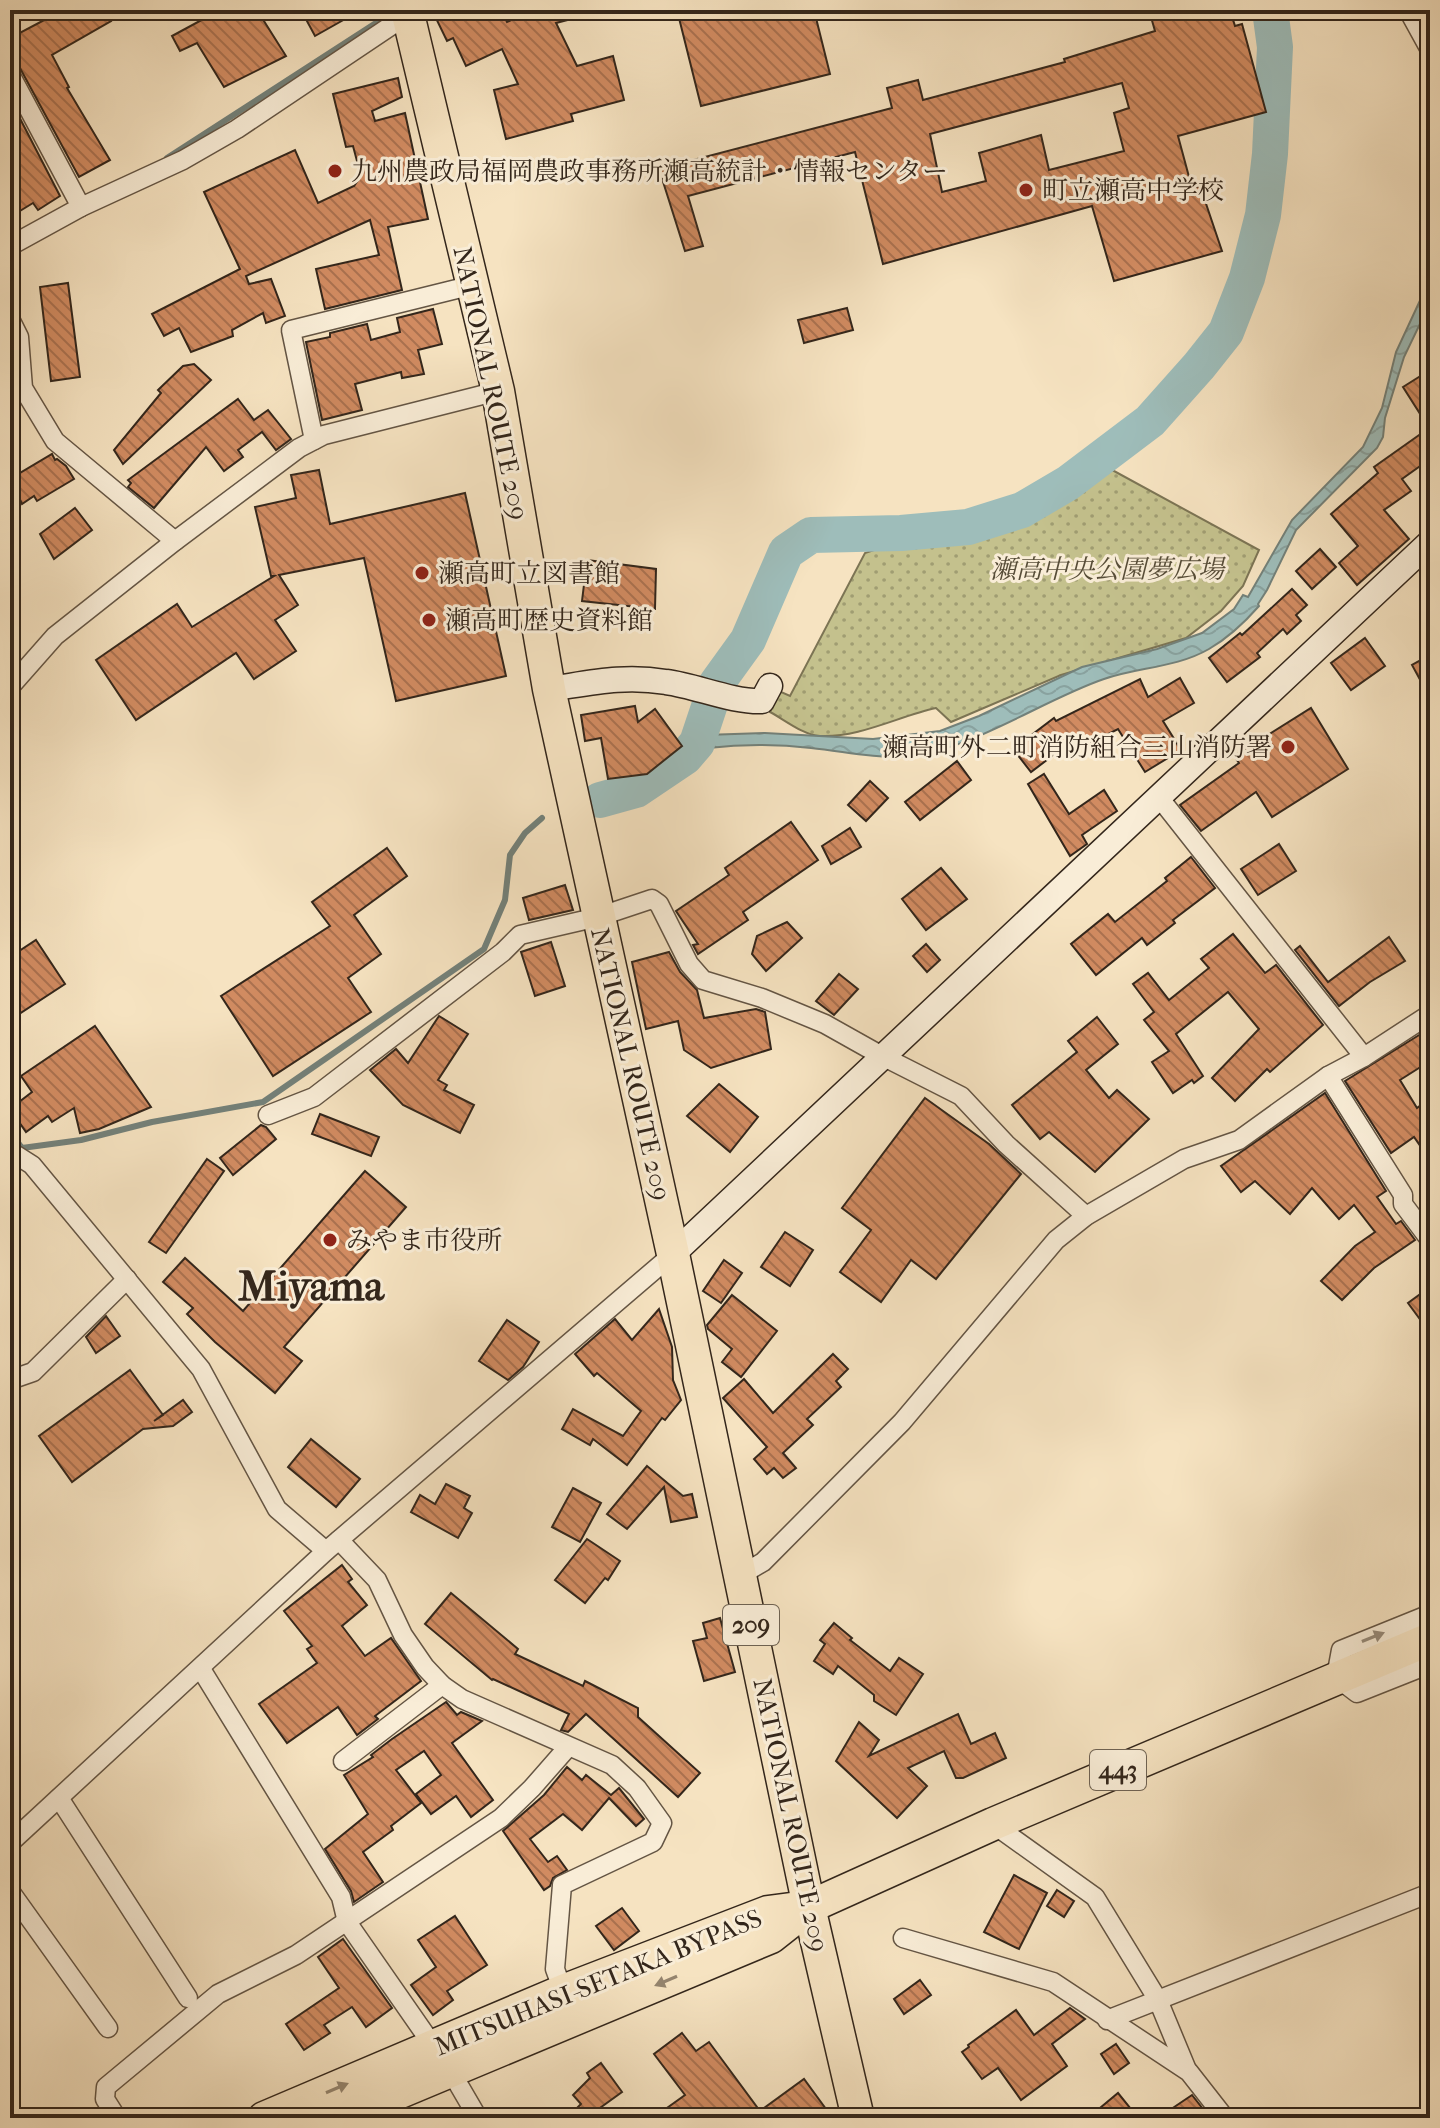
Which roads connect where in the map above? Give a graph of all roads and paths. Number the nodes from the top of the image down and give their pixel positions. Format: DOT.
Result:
graph roads {
  1 [pos="1408,10"];
  2 [pos="410,11"];
  3 [pos="1430,50"];
  4 [pos="10,74"];
  5 [pos="81,207"];
  6 [pos="10,246"];
  7 [pos="473,285"];
  8 [pos="10,319"];
  9 [pos="498,391"];
  10 [pos="314,440"];
  11 [pos="175,541"];
  12 [pos="1430,542"];
  13 [pos="11,685"];
  14 [pos="770,686"];
  15 [pos="549,689"];
  16 [pos="1158,796"];
  17 [pos="598,917"];
  18 [pos="1430,1014"];
  19 [pos="882,1056"];
  20 [pos="1364,1057"];
  21 [pos="1328,1076"];
  22 [pos="268,1115"];
  23 [pos="10,1151"];
  24 [pos="1086,1216"];
  25 [pos="1430,1240"];
  26 [pos="673,1254"];
  27 [pos="127,1279"];
  28 [pos="10,1380"];
  29 [pos="332,1545"];
  30 [pos="741,1575"];
  31 [pos="1430,1614"];
  32 [pos="1430,1639"];
  33 [pos="1430,1664"];
  34 [pos="201,1669"];
  35 [pos="1336,1677"];
  36 [pos="442,1685"];
  37 [pos="568,1747"];
  38 [pos="343,1761"];
  39 [pos="59,1798"];
  40 [pos="993,1824"];
  41 [pos="10,1843"];
  42 [pos="10,1891"];
  43 [pos="1430,1893"];
  44 [pos="809,1907"];
  45 [pos="347,1922"];
  46 [pos="903,1938"];
  47 [pos="563,1991"];
  48 [pos="188,1998"];
  49 [pos="1158,2000"];
  50 [pos="1107,2020"];
  51 [pos="108,2028"];
  52 [pos="442,2059"];
  53 [pos="1189,2072"];
  54 [pos="117,2118"];
  55 [pos="264,2118"];
  56 [pos="338,2118"];
  57 [pos="478,2118"];
  58 [pos="858,2118"];
  59 [pos="1225,2118"];
  1 -- 3 [label="street"];
  2 -- 5 [label="street"];
  2 -- 7 [label="highway, NATIONAL ROUTE 209 / 209"];
  4 -- 5 [label="street"];
  5 -- 6 [label="street"];
  7 -- 9 [label="highway, NATIONAL ROUTE 209 / 209"];
  7 -- 10 [label="street"];
  8 -- 11 [label="street"];
  9 -- 10 [label="street"];
  9 -- 15 [label="highway, NATIONAL ROUTE 209 / 209"];
  10 -- 11 [label="street"];
  11 -- 13 [label="street"];
  12 -- 16 [label="street"];
  14 -- 15 [label="street"];
  15 -- 17 [label="highway, NATIONAL ROUTE 209 / 209"];
  16 -- 19 [label="street"];
  16 -- 20 [label="street"];
  17 -- 19 [label="street"];
  17 -- 22 [label="street"];
  17 -- 26 [label="highway, NATIONAL ROUTE 209 / 209"];
  18 -- 20 [label="street"];
  19 -- 24 [label="street"];
  19 -- 26 [label="street"];
  20 -- 21 [label="street"];
  21 -- 24 [label="street"];
  21 -- 25 [label="street"];
  23 -- 27 [label="street"];
  24 -- 30 [label="street"];
  26 -- 29 [label="street"];
  26 -- 30 [label="highway, NATIONAL ROUTE 209 / 209"];
  27 -- 28 [label="street"];
  27 -- 29 [label="street"];
  29 -- 34 [label="street"];
  29 -- 36 [label="street"];
  30 -- 44 [label="highway, NATIONAL ROUTE 209 / 209"];
  35 -- 31 [label="street, one-way"];
  32 -- 35 [label="highway, 443"];
  33 -- 35 [label="street"];
  34 -- 39 [label="street"];
  34 -- 45 [label="street"];
  35 -- 40 [label="highway, 443"];
  36 -- 37 [label="street"];
  36 -- 38 [label="street"];
  37 -- 45 [label="street"];
  37 -- 47 [label="street"];
  39 -- 41 [label="street"];
  39 -- 48 [label="street"];
  40 -- 44 [label="highway, 443"];
  40 -- 49 [label="street"];
  42 -- 51 [label="street"];
  43 -- 49 [label="street"];
  44 -- 47 [label="highway, MITSUHASI-SETAKA BYPASS / 443"];
  44 -- 52 [label="highway, MITSUHASI-SETAKA BYPASS / 443, one-way"];
  44 -- 58 [label="highway, NATIONAL ROUTE 209 / 209"];
  45 -- 52 [label="street"];
  45 -- 54 [label="street"];
  46 -- 50 [label="street"];
  47 -- 52 [label="highway, MITSUHASI-SETAKA BYPASS / 443"];
  49 -- 50 [label="street"];
  49 -- 53 [label="street"];
  50 -- 53 [label="street"];
  55 -- 52 [label="highway, MITSUHASI-SETAKA BYPASS / 443, one-way"];
  52 -- 56 [label="highway, MITSUHASI-SETAKA BYPASS / 443"];
  52 -- 57 [label="street"];
  53 -- 59 [label="street"];
}
